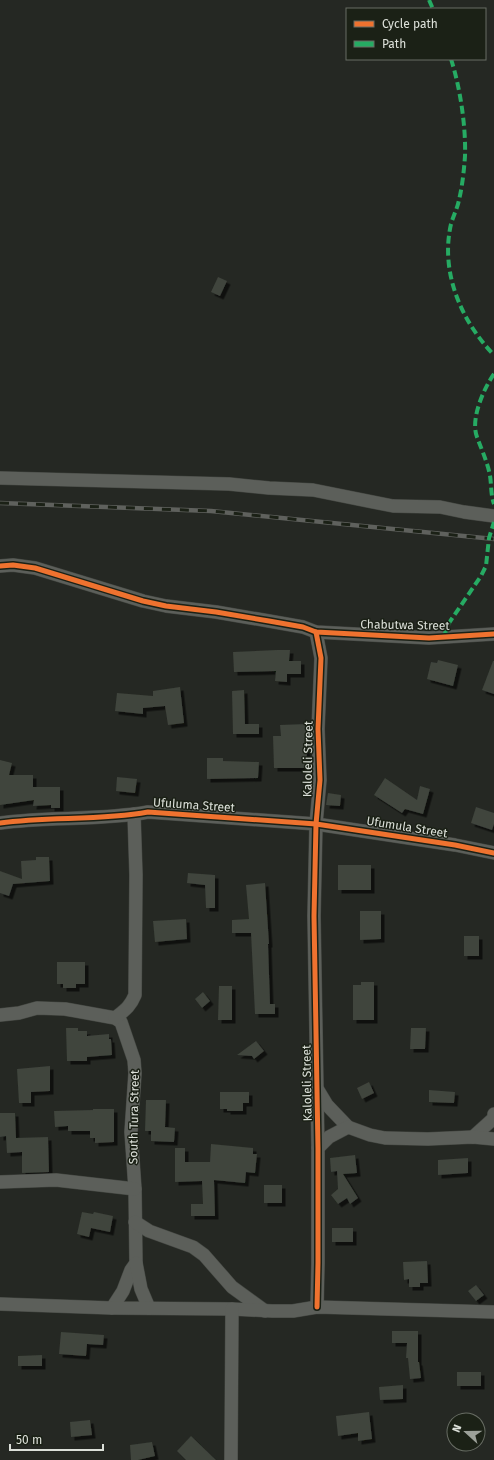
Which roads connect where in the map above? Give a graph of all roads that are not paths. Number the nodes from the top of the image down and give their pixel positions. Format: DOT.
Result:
graph roads {
  1 [pos="0,478"];
  2 [pos="494,516"];
  3 [pos="0,566"];
  4 [pos="316,632"];
  5 [pos="494,634"];
  6 [pos="134,814"];
  7 [pos="0,823"];
  8 [pos="316,824"];
  9 [pos="494,853"];
  10 [pos="0,1015"];
  11 [pos="115,1018"];
  12 [pos="317,1088"];
  13 [pos="494,1114"];
  14 [pos="494,1118"];
  15 [pos="348,1127"];
  16 [pos="473,1137"];
  17 [pos="494,1139"];
  18 [pos="318,1148"];
  19 [pos="0,1182"];
  20 [pos="135,1189"];
  21 [pos="136,1222"];
  22 [pos="136,1263"];
  23 [pos="0,1304"];
  24 [pos="316,1307"];
  25 [pos="112,1308"];
  26 [pos="149,1308"];
  27 [pos="232,1309"];
  28 [pos="265,1311"];
  29 [pos="494,1312"];
  30 [pos="231,1460"];
  1 -- 2 [label="street"];
  3 -- 4 [label="street"];
  4 -- 5 [label="street, Chabutwa Street"];
  4 -- 8 [label="street, Kaloleli Street"];
  6 -- 7 [label="street, Ufuluma Street"];
  6 -- 8 [label="street, Ufuluma Street"];
  6 -- 11 [label="street"];
  8 -- 9 [label="street, Ufumula Street"];
  8 -- 12 [label="street, Kaloleli Street"];
  10 -- 11 [label="street"];
  11 -- 20 [label="street, South Tura Street"];
  12 -- 15 [label="street"];
  12 -- 18 [label="street, Kaloleli Street"];
  13 -- 14 [label="street"];
  14 -- 16 [label="street"];
  15 -- 16 [label="street"];
  15 -- 18 [label="street"];
  16 -- 17 [label="street"];
  18 -- 24 [label="street, Kaloleli Street"];
  19 -- 20 [label="street"];
  20 -- 21 [label="street, South Tura Street"];
  21 -- 22 [label="street, South Tura Street"];
  21 -- 28 [label="street"];
  22 -- 25 [label="street, South Tura Street"];
  22 -- 26 [label="street"];
  23 -- 25 [label="street"];
  24 -- 28 [label="street"];
  24 -- 29 [label="street"];
  25 -- 26 [label="street"];
  26 -- 27 [label="street"];
  27 -- 28 [label="street"];
  27 -- 30 [label="street"];
}
